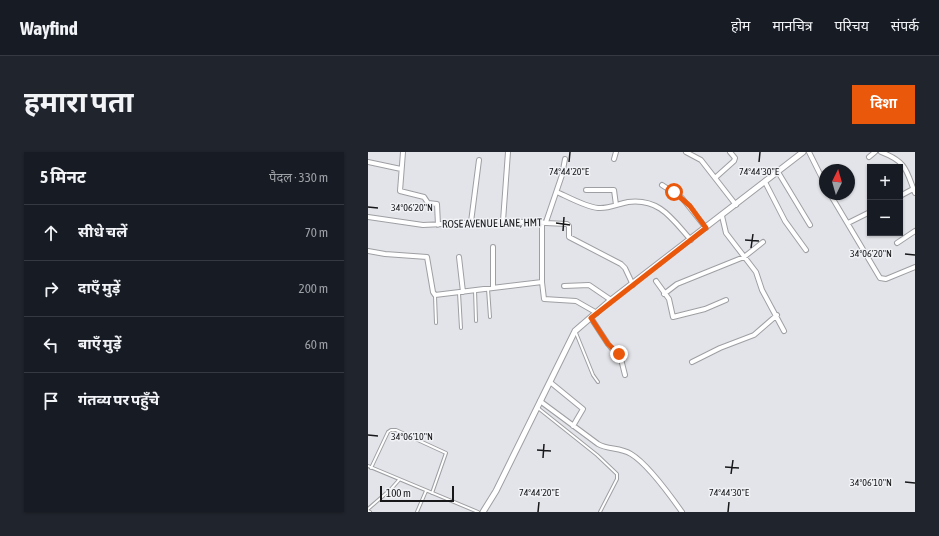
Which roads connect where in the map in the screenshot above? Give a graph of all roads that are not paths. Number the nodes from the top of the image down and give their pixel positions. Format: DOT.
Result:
graph roads {
  1 [pos="403,152"];
  2 [pos="508,152"];
  3 [pos="616,152"];
  4 [pos="686,152"];
  5 [pos="730,152"];
  6 [pos="803,152"];
  7 [pos="809,152"];
  8 [pos="875,152"];
  9 [pos="881,152"];
  10 [pos="869,157"];
  11 [pos="565,159"];
  12 [pos="614,159"];
  13 [pos="479,160"];
  14 [pos="368,162"];
  15 [pos="401,169"];
  16 [pos="778,172"];
  17 [pos="819,172"];
  18 [pos="715,178"];
  19 [pos="765,182"];
  20 [pos="662,185"];
  21 [pos="586,190"];
  22 [pos="914,191"];
  23 [pos="557,192"];
  24 [pos="903,195"];
  25 [pos="834,200"];
  26 [pos="616,205"];
  27 [pos="736,205"];
  28 [pos="867,214"];
  29 [pos="722,216"];
  30 [pos="368,217"];
  31 [pos="503,221"];
  32 [pos="471,222"];
  33 [pos="544,222"];
  34 [pos="848,223"];
  35 [pos="438,224"];
  36 [pos="810,225"];
  37 [pos="706,228"];
  38 [pos="915,231"];
  39 [pos="691,240"];
  40 [pos="763,242"];
  41 [pos="897,243"];
  42 [pos="493,247"];
  43 [pos="806,250"];
  44 [pos="368,251"];
  45 [pos="744,256"];
  46 [pos="459,257"];
  47 [pos="915,267"];
  48 [pos="656,281"];
  49 [pos="542,282"];
  50 [pos="564,286"];
  51 [pos="633,286"];
  52 [pos="493,288"];
  53 [pos="488,289"];
  54 [pos="475,290"];
  55 [pos="461,292"];
  56 [pos="664,294"];
  57 [pos="435,295"];
  58 [pos="611,300"];
  59 [pos="726,300"];
  60 [pos="597,313"];
  61 [pos="777,315"];
  62 [pos="490,317"];
  63 [pos="591,318"];
  64 [pos="476,321"];
  65 [pos="436,323"];
  66 [pos="461,328"];
  67 [pos="784,331"];
  68 [pos="575,332"];
  69 [pos="692,362"];
  70 [pos="625,375"];
  71 [pos="550,382"];
  72 [pos="598,382"];
  73 [pos="540,401"];
  74 [pos="537,407"];
  75 [pos="574,426"];
  76 [pos="368,466"];
  77 [pos="371,468"];
  78 [pos="400,480"];
  79 [pos="426,490"];
  80 [pos="432,493"];
  81 [pos="369,510"];
  82 [pos="417,512"];
  83 [pos="478,512"];
  84 [pos="483,512"];
  85 [pos="600,512"];
  86 [pos="682,512"];
  1 -- 15 [label="street"];
  2 -- 31 [label="street"];
  3 -- 12 [label="street"];
  4 -- 18 [label="street"];
  5 -- 18 [label="street"];
  6 -- 16 [label="street"];
  7 -- 17 [label="street"];
  8 -- 10 [label="street"];
  9 -- 22 [label="street"];
  11 -- 23 [label="street"];
  13 -- 32 [label="street"];
  14 -- 15 [label="street"];
  15 -- 35 [label="street"];
  16 -- 19 [label="street"];
  16 -- 36 [label="street"];
  18 -- 27 [label="street"];
  19 -- 27 [label="street"];
  19 -- 43 [label="street"];
  20 -- 37 [label="street"];
  21 -- 26 [label="street"];
  22 -- 24 [label="street"];
  23 -- 26 [label="street"];
  23 -- 33 [label="street"];
  25 -- 34 [label="street"];
  26 -- 39 [label="street"];
  27 -- 29 [label="street"];
  28 -- 34 [label="street"];
  29 -- 37 [label="street"];
  29 -- 45 [label="street"];
  30 -- 35 [label="street, ROSE AVENUE LANE, HMT"];
  31 -- 32 [label="street, ROSE AVENUE LANE, HMT"];
  31 -- 33 [label="street, ROSE AVENUE LANE, HMT"];
  32 -- 35 [label="street, ROSE AVENUE LANE, HMT"];
  33 -- 49 [label="street"];
  33 -- 51 [label="street, ROSE AVENUE LANE, HMT"];
  34 -- 47 [label="street"];
  37 -- 39 [label="street"];
  38 -- 41 [label="street"];
  39 -- 51 [label="street"];
  40 -- 45 [label="street"];
  42 -- 52 [label="street"];
  44 -- 57 [label="street"];
  45 -- 56 [label="street"];
  45 -- 61 [label="street"];
  46 -- 55 [label="street"];
  48 -- 56 [label="street"];
  49 -- 52 [label="street"];
  49 -- 60 [label="street"];
  50 -- 58 [label="street"];
  51 -- 58 [label="street"];
  52 -- 53 [label="street"];
  53 -- 54 [label="street"];
  53 -- 62 [label="lane"];
  54 -- 55 [label="street"];
  54 -- 64 [label="lane"];
  55 -- 57 [label="street"];
  55 -- 66 [label="lane"];
  56 -- 59 [label="street"];
  57 -- 65 [label="lane"];
  58 -- 60 [label="street"];
  60 -- 63 [label="street"];
  61 -- 67 [label="street"];
  61 -- 69 [label="street"];
  63 -- 68 [label="street"];
  63 -- 70 [label="street"];
  68 -- 71 [label="street"];
  68 -- 72 [label="lane"];
  71 -- 73 [label="street"];
  71 -- 75 [label="street"];
  73 -- 74 [label="street"];
  73 -- 75 [label="street"];
  74 -- 84 [label="street"];
  74 -- 85 [label="lane"];
  75 -- 86 [label="street"];
  76 -- 77 [label="lane"];
  77 -- 78 [label="lane"];
  77 -- 80 [label="lane"];
  78 -- 79 [label="lane"];
  78 -- 81 [label="lane"];
  79 -- 80 [label="lane"];
  79 -- 82 [label="lane"];
  80 -- 83 [label="lane"];
}
